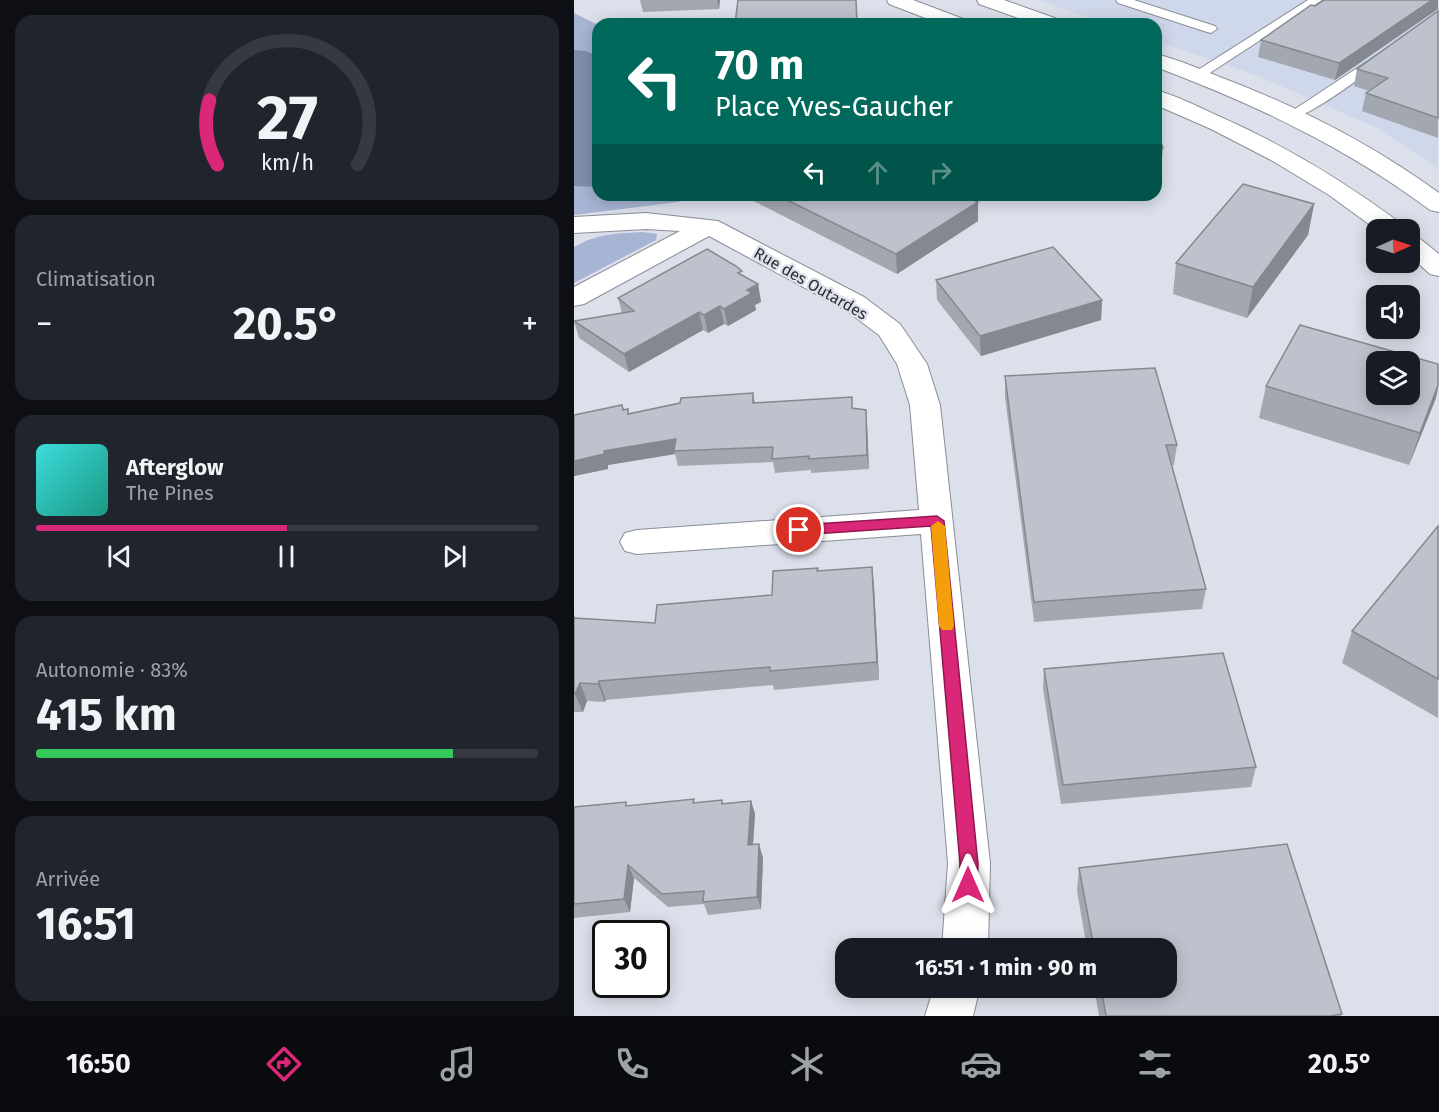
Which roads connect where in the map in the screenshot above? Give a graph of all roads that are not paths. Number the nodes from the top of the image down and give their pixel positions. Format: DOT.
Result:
graph roads {
  1 [pos="896,0"];
  2 [pos="986,0"];
  3 [pos="1122,0"];
  4 [pos="1316,0"];
  5 [pos="943,18"];
  6 [pos="1036,18"];
  7 [pos="1211,29"];
  8 [pos="1384,54"];
  9 [pos="1162,62"];
  10 [pos="1197,75"];
  11 [pos="1162,99"];
  12 [pos="1293,115"];
  13 [pos="1438,205"];
  14 [pos="1379,219"];
  15 [pos="576,226"];
  16 [pos="709,226"];
  17 [pos="1420,252"];
  18 [pos="1438,268"];
  19 [pos="574,298"];
  20 [pos="937,521"];
  21 [pos="637,542"];
  22 [pos="965,938"];
  23 [pos="954,998"];
  24 [pos="949,1016"];
  1 -- 5 [label="street"];
  2 -- 6 [label="street"];
  3 -- 7 [label="lane"];
  4 -- 10 [label="lane"];
  8 -- 12 [label="lane"];
  9 -- 10 [label="street"];
  10 -- 12 [label="street"];
  11 -- 14 [label="street"];
  12 -- 13 [label="street"];
  15 -- 16 [label="street, Rue des Outardes"];
  16 -- 19 [label="street"];
  16 -- 20 [label="street, Rue des Outardes"];
  17 -- 18 [label="street"];
  20 -- 21 [label="street"];
  20 -- 22 [label="street, Rue des Outardes"];
  23 -- 24 [label="street"];
}
